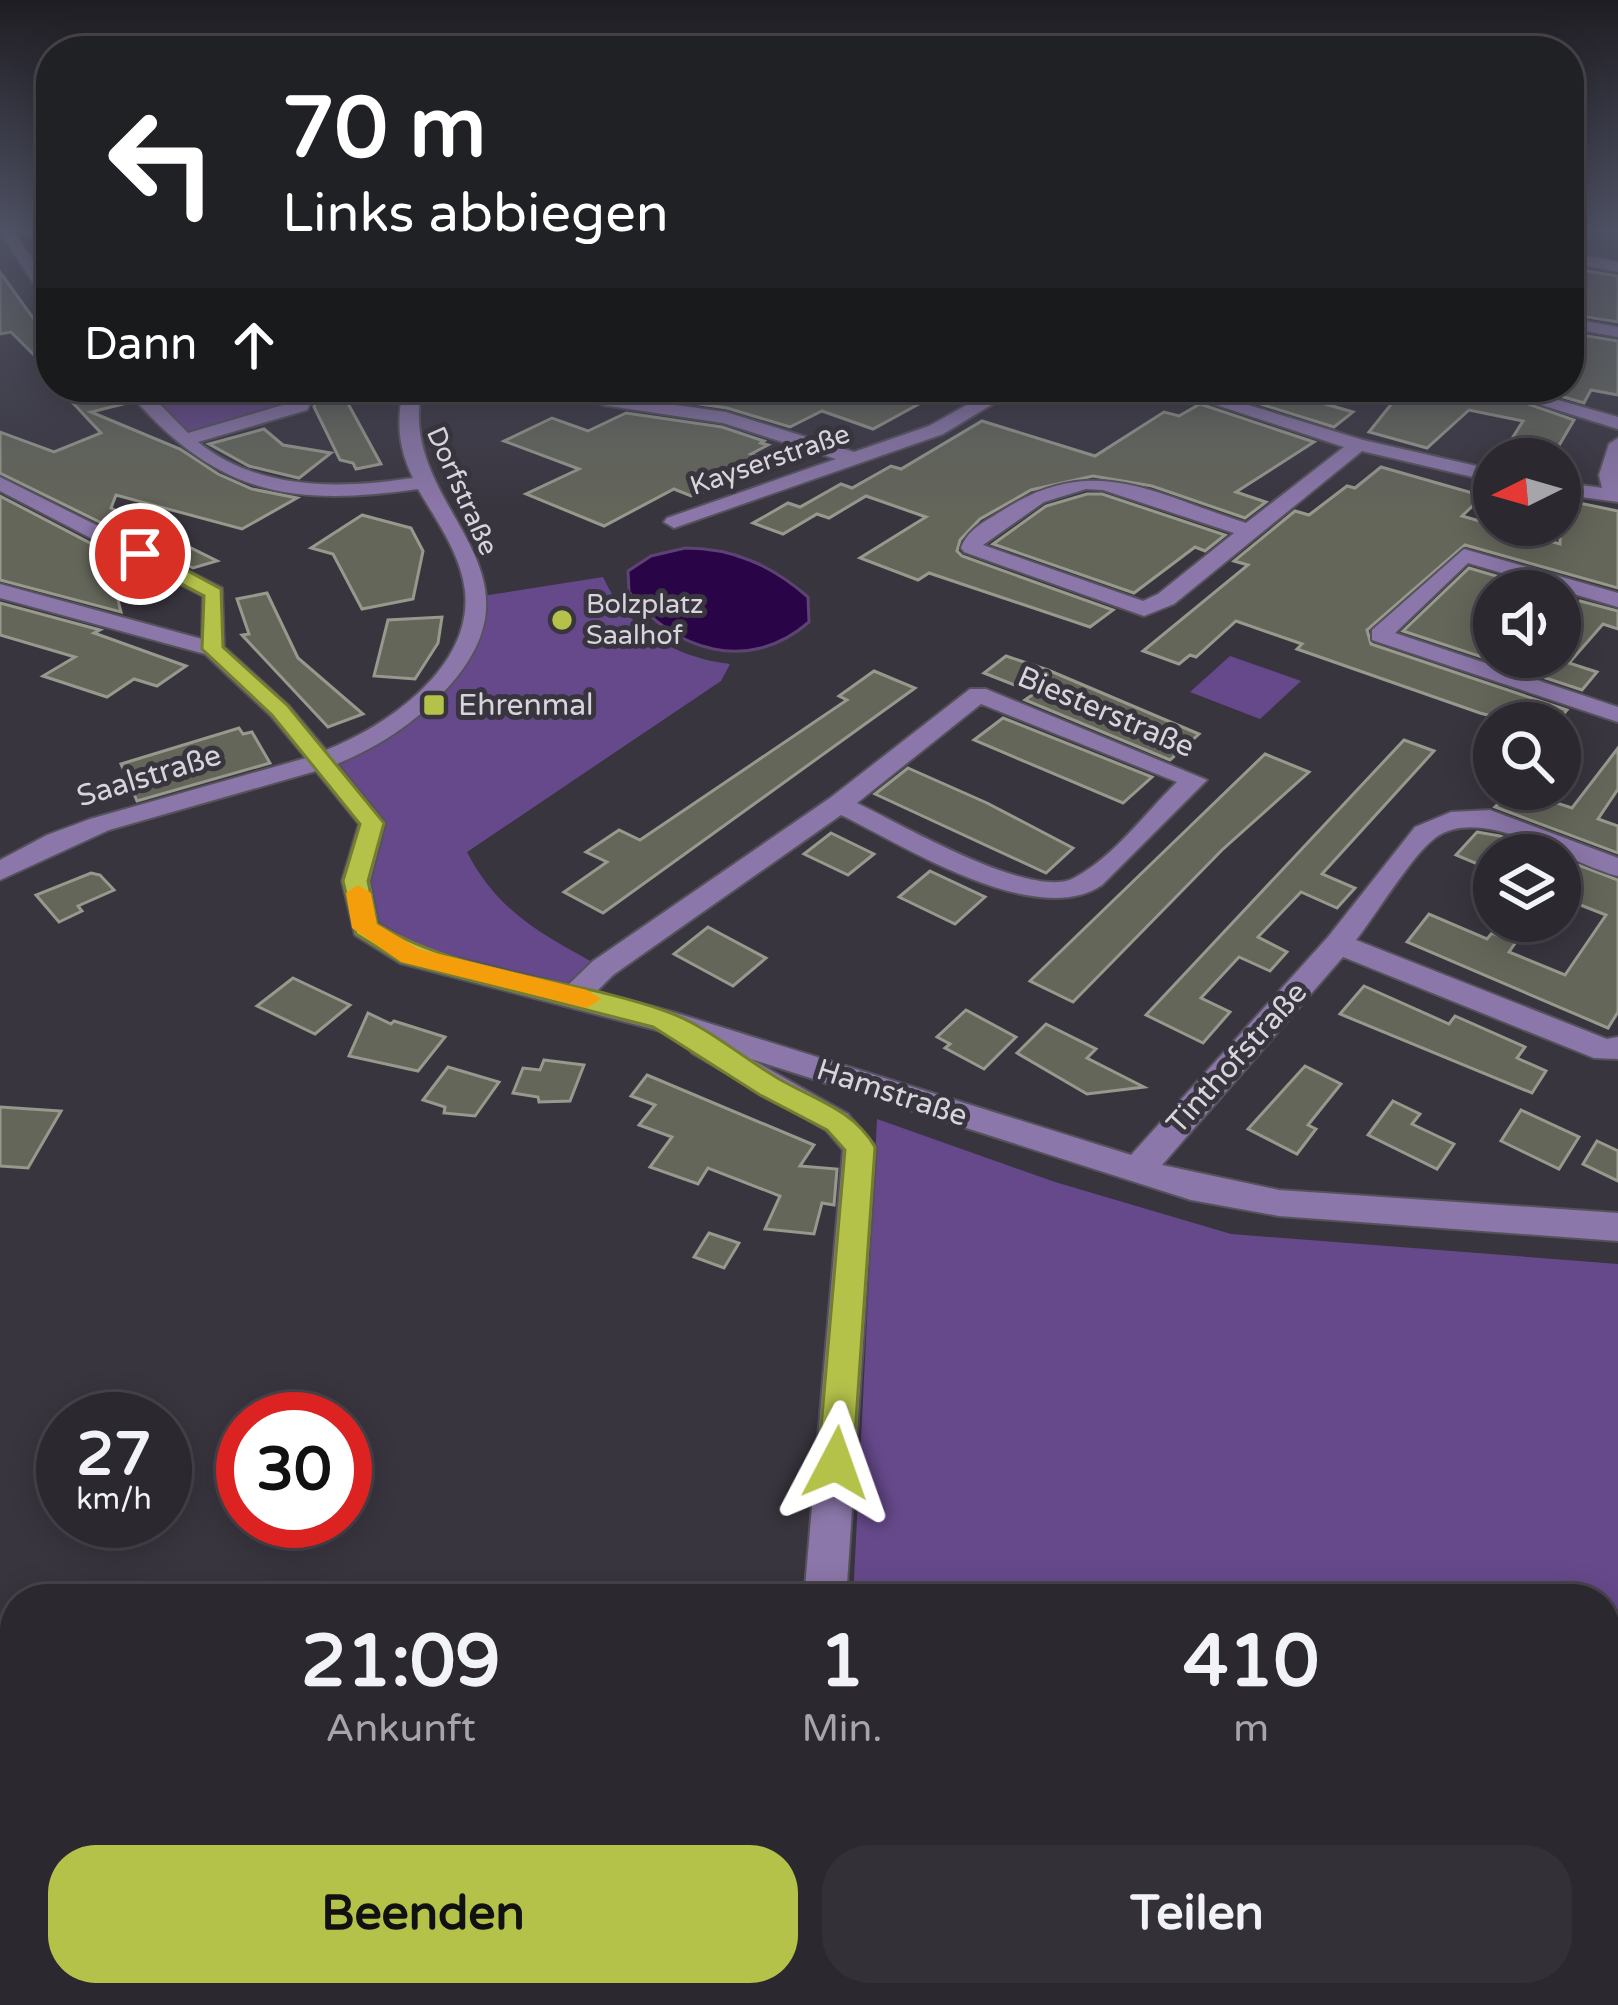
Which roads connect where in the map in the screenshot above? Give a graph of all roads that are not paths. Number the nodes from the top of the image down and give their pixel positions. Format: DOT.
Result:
graph roads {
  1 [pos="1584,326"];
  2 [pos="1618,332"];
  3 [pos="148,402"];
  4 [pos="303,402"];
  5 [pos="409,402"];
  6 [pos="617,402"];
  7 [pos="983,402"];
  8 [pos="1219,402"];
  9 [pos="1545,402"];
  10 [pos="1618,423"];
  11 [pos="186,439"];
  12 [pos="1618,444"];
  13 [pos="1358,445"];
  14 [pos="856,460"];
  15 [pos="1473,471"];
  16 [pos="426,482"];
  17 [pos="0,483"];
  18 [pos="1581,491"];
  19 [pos="1616,496"];
  20 [pos="674,522"];
  21 [pos="1249,531"];
  22 [pos="0,590"];
  23 [pos="1618,600"];
  24 [pos="213,649"];
  25 [pos="1615,709"];
  26 [pos="323,760"];
  27 [pos="838,804"];
  28 [pos="1618,868"];
  29 [pos="0,871"];
  30 [pos="1339,944"];
  31 [pos="575,996"];
  32 [pos="662,1019"];
  33 [pos="1618,1048"];
  34 [pos="1136,1172"];
  35 [pos="1618,1227"];
  36 [pos="826,1584"];
  1 -- 2 [label="street"];
  3 -- 11 [label="street"];
  4 -- 11 [label="street"];
  5 -- 16 [label="street, Dorfstraße"];
  6 -- 14 [label="street"];
  7 -- 14 [label="street, Kayserstraße"];
  8 -- 13 [label="street"];
  9 -- 10 [label="street"];
  11 -- 16 [label="street"];
  12 -- 19 [label="street"];
  13 -- 15 [label="street"];
  13 -- 21 [label="street"];
  14 -- 20 [label="street, Kayserstraße"];
  16 -- 26 [label="street, Dorfstraße"];
  17 -- 24 [label="street"];
  18 -- 19 [label="street"];
  21 -- 21 [label="street"];
  22 -- 24 [label="street"];
  23 -- 25 [label="street"];
  24 -- 26 [label="street"];
  26 -- 29 [label="street, Saalstraße"];
  26 -- 31 [label="street, Hamstraße"];
  27 -- 27 [label="street, Biesterstraße"];
  27 -- 31 [label="street, Biesterstraße"];
  28 -- 30 [label="street, Tinthofstraße"];
  30 -- 33 [label="street"];
  30 -- 34 [label="street, Tinthofstraße"];
  31 -- 32 [label="street, Hamstraße"];
  32 -- 34 [label="street, Hamstraße"];
  32 -- 36 [label="street"];
  34 -- 35 [label="street, Hamstraße"];
}
